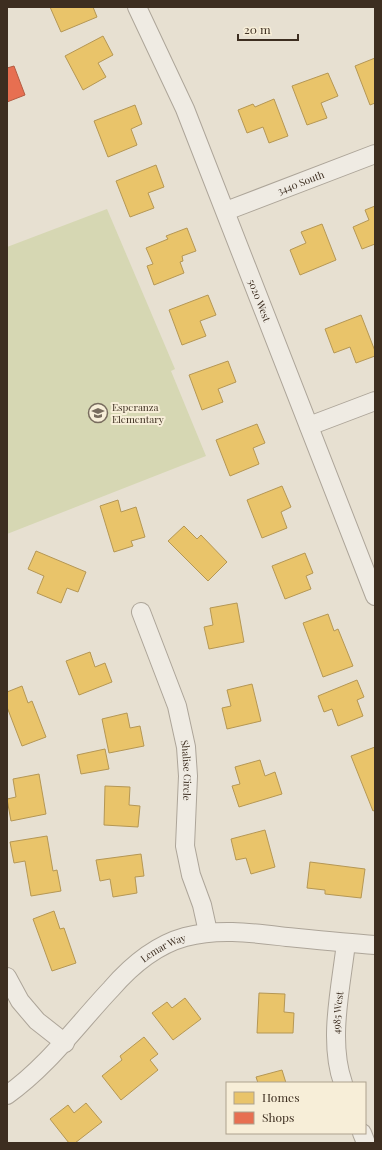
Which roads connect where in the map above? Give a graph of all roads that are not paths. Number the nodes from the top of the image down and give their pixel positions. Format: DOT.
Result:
graph roads {
  1 [pos="137,7"];
  2 [pos="375,154"];
  3 [pos="226,211"];
  4 [pos="375,401"];
  5 [pos="309,426"];
  6 [pos="375,596"];
  7 [pos="141,612"];
  8 [pos="208,932"];
  9 [pos="346,943"];
  10 [pos="375,945"];
  11 [pos="7,976"];
  12 [pos="65,1043"];
  13 [pos="343,1082"];
  14 [pos="7,1095"];
  1 -- 3 [label="street, 5020 West"];
  2 -- 3 [label="street, 3440 South"];
  3 -- 5 [label="street, 5020 West"];
  4 -- 5 [label="street"];
  5 -- 6 [label="street, 5020 West"];
  7 -- 8 [label="street, Shalise Circle"];
  8 -- 9 [label="street, Lemar Way"];
  8 -- 12 [label="street, Lemar Way"];
  9 -- 10 [label="street, Lemar Way"];
  9 -- 13 [label="street, 4985 West"];
  11 -- 12 [label="street"];
  12 -- 14 [label="street, Lemar Way"];
}
